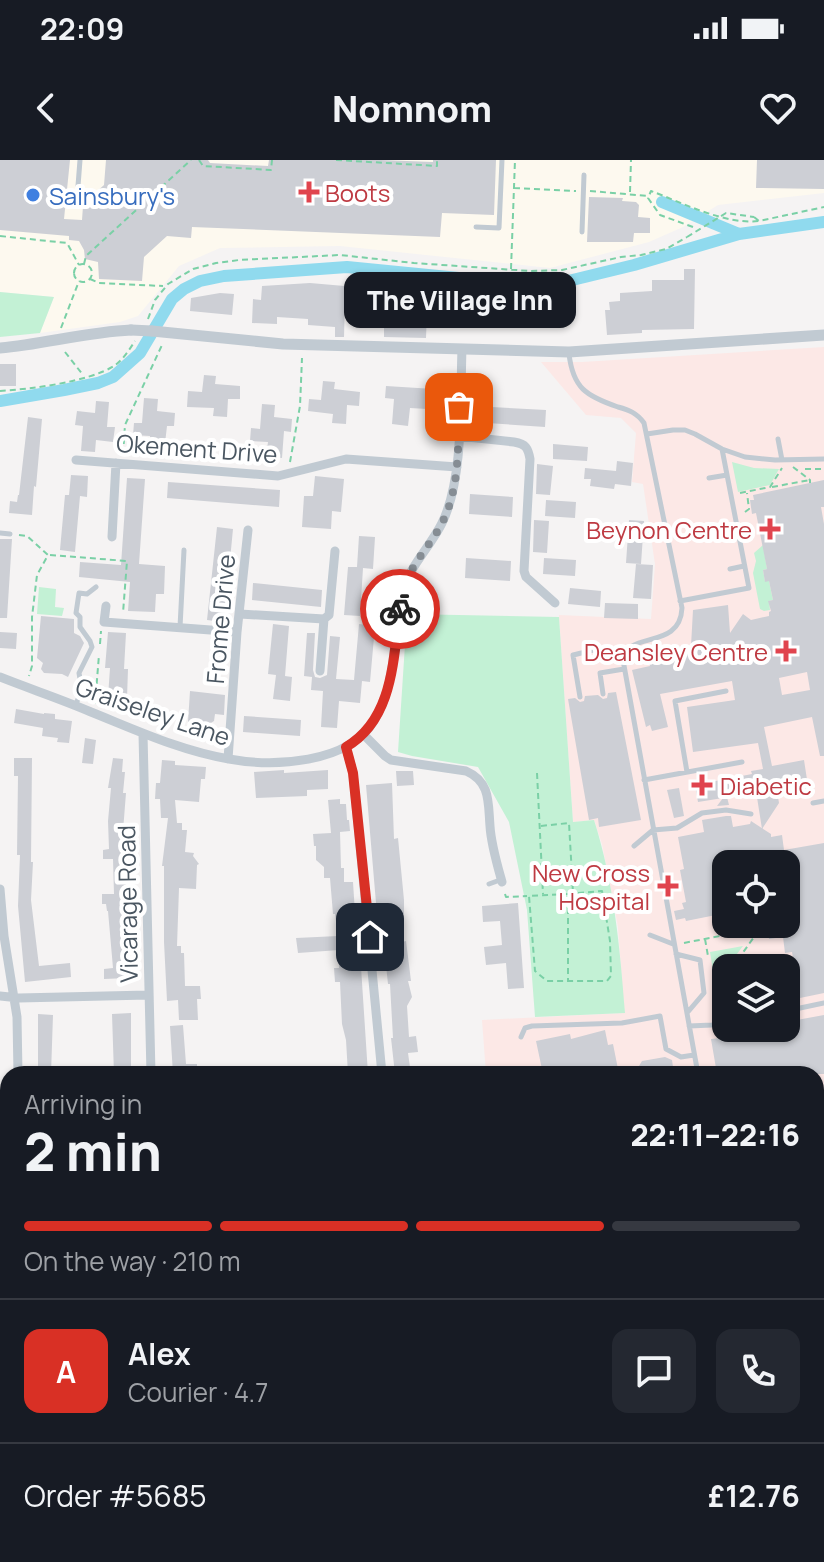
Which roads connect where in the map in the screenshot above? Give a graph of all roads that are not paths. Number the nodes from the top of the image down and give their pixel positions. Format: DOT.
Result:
graph roads {
  1 [pos="80,160"];
  2 [pos="502,160"];
  3 [pos="584,175"];
  4 [pos="78,186"];
  5 [pos="476,227"];
  6 [pos="582,232"];
  7 [pos="824,335"];
  8 [pos="0,348"];
  9 [pos="462,349"];
  10 [pos="569,352"];
  11 [pos="647,434"];
  12 [pos="458,436"];
  13 [pos="778,439"];
  14 [pos="722,449"];
  15 [pos="824,459"];
  16 [pos="76,460"];
  17 [pos="119,463"];
  18 [pos="782,463"];
  19 [pos="457,467"];
  20 [pos="727,475"];
  21 [pos="709,478"];
  22 [pos="248,530"];
  23 [pos="0,533"];
  24 [pos="10,534"];
  25 [pos="112,537"];
  26 [pos="184,550"];
  27 [pos="335,551"];
  28 [pos="744,566"];
  29 [pos="730,569"];
  30 [pos="96,587"];
  31 [pos="680,601"];
  32 [pos="555,603"];
  33 [pos="106,606"];
  34 [pos="240,614"];
  35 [pos="324,619"];
  36 [pos="180,628"];
  37 [pos="237,632"];
  38 [pos="623,660"];
  39 [pos="624,669"];
  40 [pos="320,671"];
  41 [pos="0,677"];
  42 [pos="726,691"];
  43 [pos="603,694"];
  44 [pos="580,697"];
  45 [pos="75,706"];
  46 [pos="143,734"];
  47 [pos="363,734"];
  48 [pos="346,747"];
  49 [pos="228,759"];
  50 [pos="742,762"];
  51 [pos="687,772"];
  52 [pos="644,780"];
  53 [pos="824,801"];
  54 [pos="813,803"];
  55 [pos="751,814"];
  56 [pos="653,830"];
  57 [pos="634,846"];
  58 [pos="501,881"];
  59 [pos="489,884"];
  60 [pos="0,889"];
  61 [pos="650,935"];
  62 [pos="674,944"];
  63 [pos="676,954"];
  64 [pos="148,995"];
  65 [pos="0,996"];
  66 [pos="13,997"];
  67 [pos="824,1003"];
  68 [pos="800,1008"];
  69 [pos="686,1014"];
  70 [pos="712,1025"];
  71 [pos="689,1026"];
  72 [pos="521,1037"];
  73 [pos="694,1055"];
  74 [pos="18,1066"];
  75 [pos="151,1066"];
  76 [pos="381,1066"];
  77 [pos="696,1066"];
  1 -- 4 [label="lane"];
  2 -- 5 [label="lane"];
  3 -- 6 [label="lane"];
  7 -- 10 [label="street"];
  8 -- 9 [label="street"];
  9 -- 10 [label="street"];
  9 -- 12 [label="street, Graiseley Lane"];
  10 -- 11 [label="lane"];
  11 -- 14 [label="lane"];
  11 -- 31 [label="lane"];
  12 -- 19 [label="street, Graiseley Lane"];
  12 -- 32 [label="street"];
  13 -- 18 [label="lane"];
  14 -- 18 [label="lane"];
  14 -- 20 [label="lane"];
  15 -- 18 [label="lane"];
  16 -- 17 [label="street, Okement Drive"];
  17 -- 19 [label="street, Okement Drive"];
  17 -- 25 [label="street"];
  19 -- 47 [label="street, Graiseley Lane"];
  20 -- 21 [label="lane"];
  20 -- 28 [label="lane"];
  22 -- 34 [label="street, Frome Drive"];
  23 -- 24 [label="lane"];
  26 -- 36 [label="lane"];
  27 -- 35 [label="street"];
  28 -- 29 [label="lane"];
  28 -- 31 [label="lane"];
  30 -- 45 [label="lane"];
  31 -- 38 [label="lane"];
  33 -- 36 [label="street"];
  34 -- 35 [label="street"];
  34 -- 37 [label="street, Frome Drive"];
  35 -- 40 [label="street"];
  36 -- 37 [label="street"];
  37 -- 49 [label="street, Frome Drive"];
  38 -- 39 [label="lane"];
  38 -- 44 [label="lane"];
  39 -- 43 [label="lane"];
  39 -- 52 [label="lane"];
  41 -- 45 [label="street, Graiseley Lane"];
  42 -- 51 [label="lane"];
  45 -- 46 [label="street, Graiseley Lane"];
  46 -- 49 [label="street, Graiseley Lane"];
  46 -- 64 [label="street, Vicarage Road"];
  47 -- 48 [label="street, Graiseley Lane"];
  47 -- 58 [label="street"];
  48 -- 49 [label="street, Graiseley Lane"];
  48 -- 76 [label="street"];
  50 -- 51 [label="lane"];
  51 -- 52 [label="lane"];
  52 -- 56 [label="lane"];
  53 -- 54 [label="lane"];
  55 -- 56 [label="lane"];
  56 -- 57 [label="lane"];
  56 -- 62 [label="lane"];
  58 -- 59 [label="lane"];
  60 -- 66 [label="street"];
  61 -- 62 [label="lane"];
  62 -- 63 [label="lane"];
  63 -- 69 [label="lane"];
  63 -- 69 [label="lane"];
  64 -- 66 [label="street"];
  64 -- 75 [label="street, Vicarage Road"];
  65 -- 66 [label="street"];
  66 -- 74 [label="street"];
  67 -- 68 [label="lane"];
  69 -- 71 [label="lane"];
  70 -- 71 [label="lane"];
  71 -- 73 [label="lane"];
  72 -- 73 [label="lane"];
  73 -- 77 [label="lane"];
}
